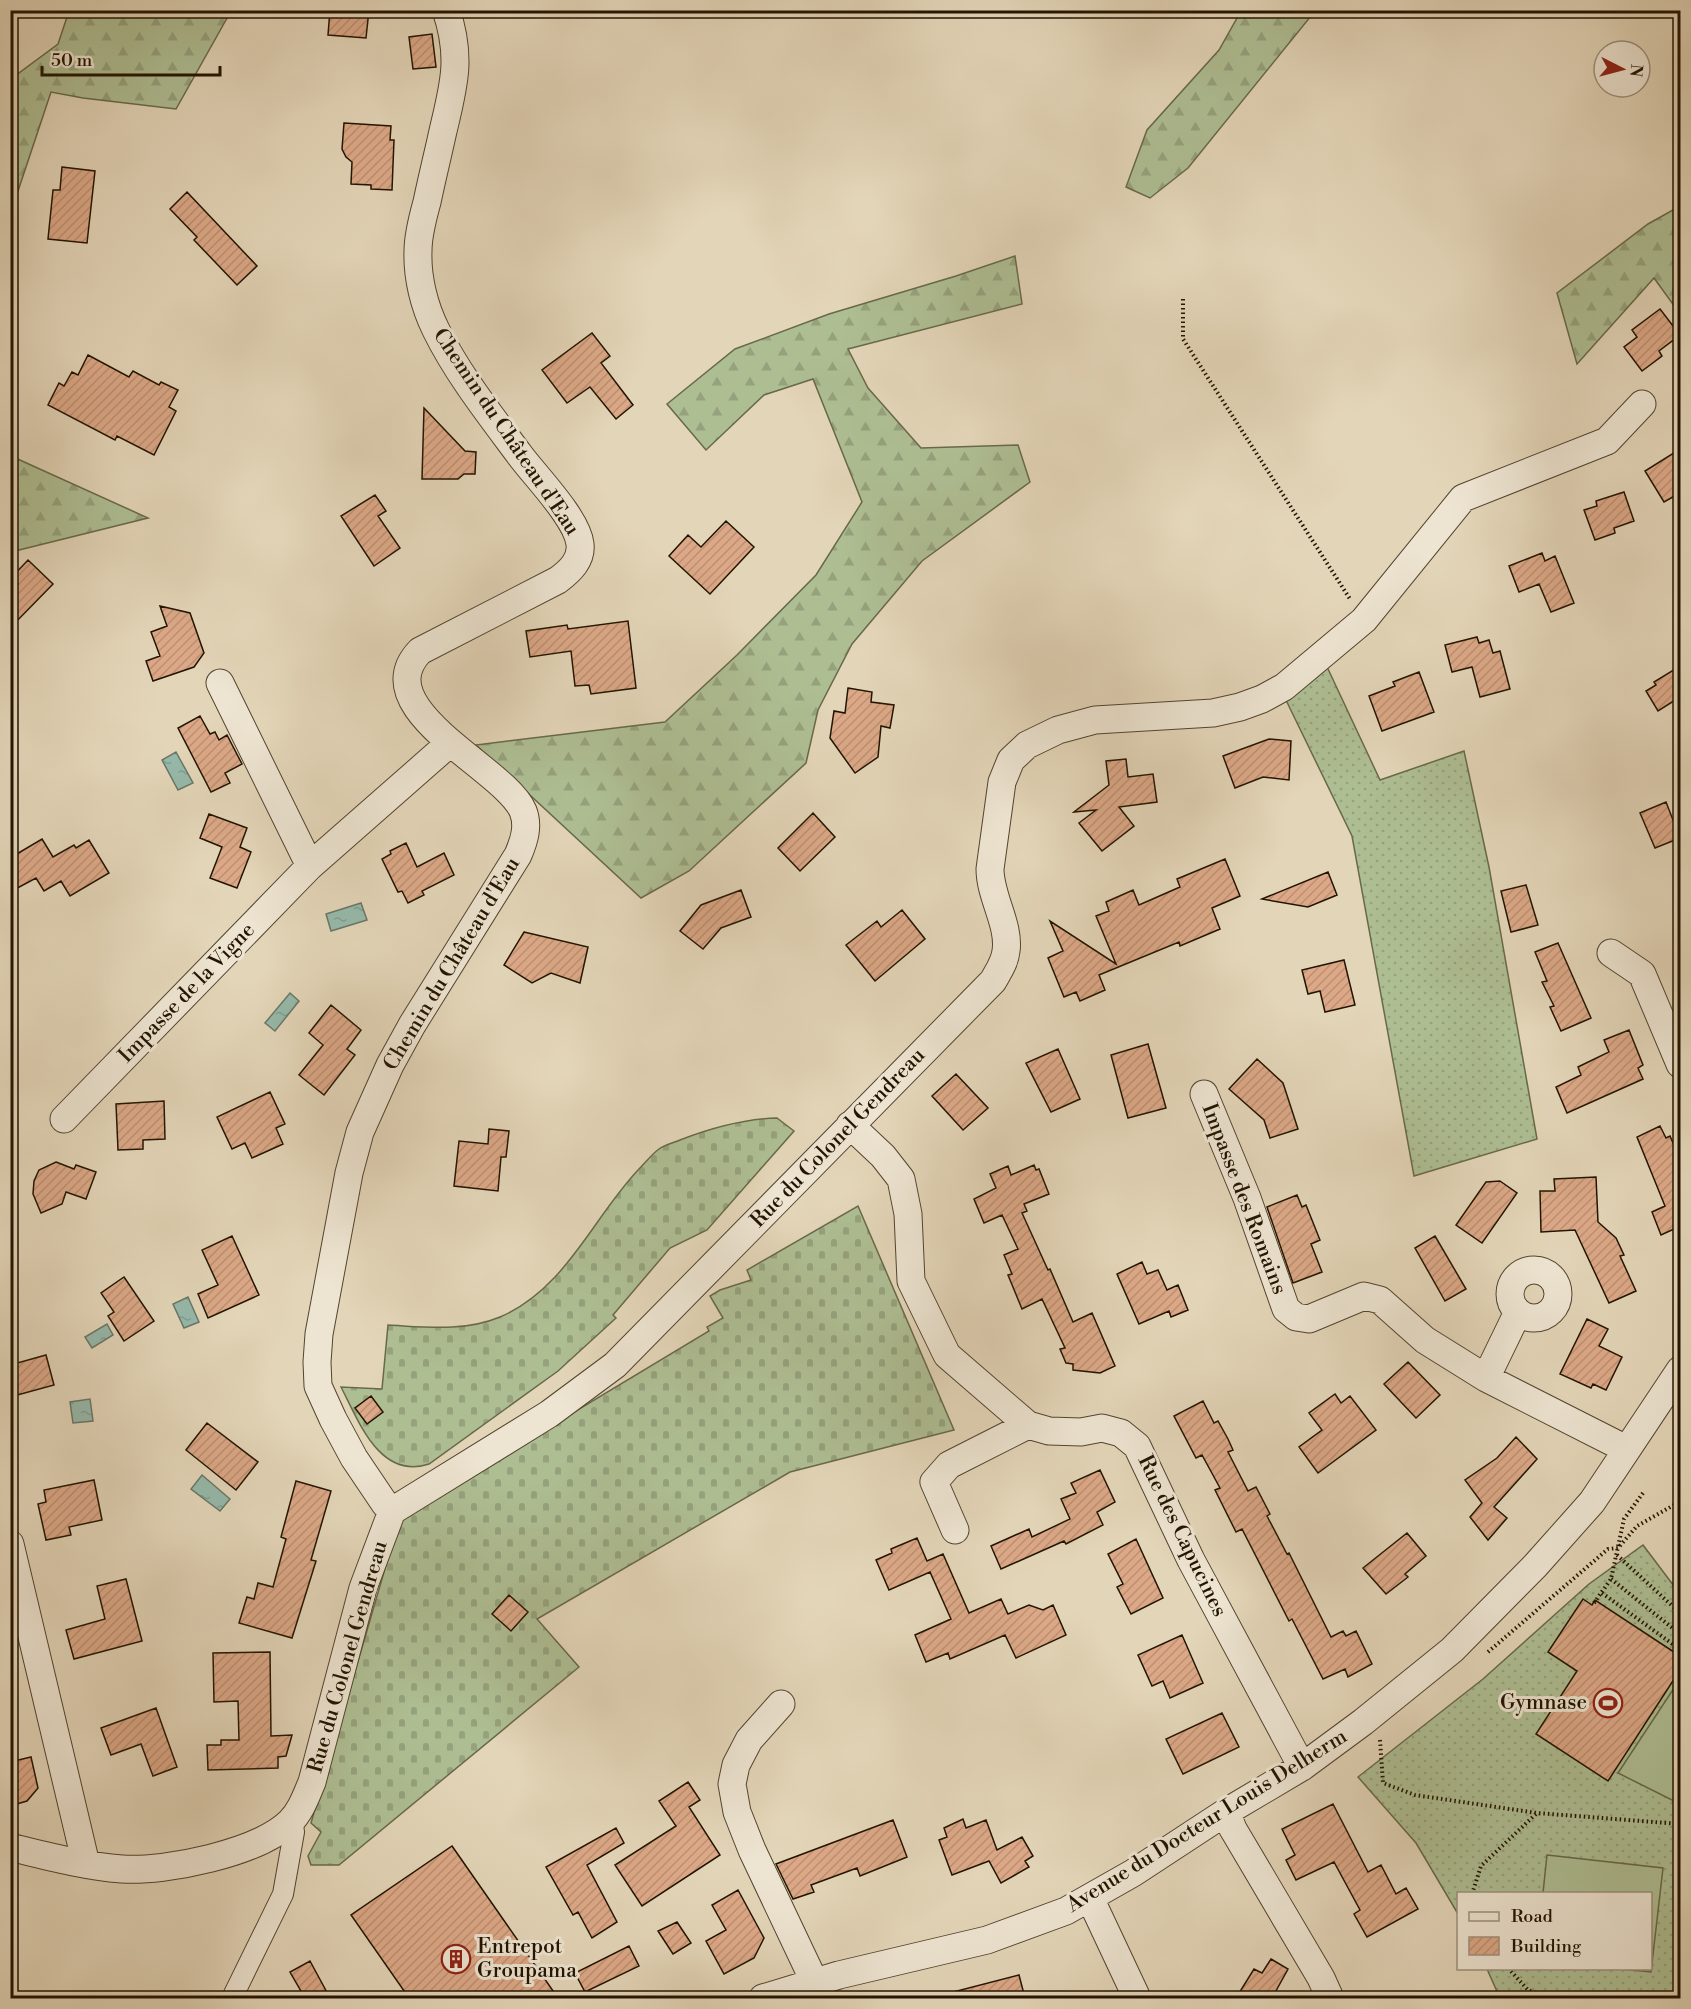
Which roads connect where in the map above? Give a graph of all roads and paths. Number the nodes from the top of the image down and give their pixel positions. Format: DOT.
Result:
graph roads {
  1 [pos="446,10"];
  2 [pos="1183,299"];
  3 [pos="1642,404"];
  4 [pos="1364,620"];
  5 [pos="220,683"];
  6 [pos="450,743"];
  7 [pos="310,866"];
  8 [pos="1611,953"];
  9 [pos="1680,1064"];
  10 [pos="1204,1094"];
  11 [pos="64,1119"];
  12 [pos="850,1125"];
  13 [pos="1518,1312"];
  14 [pos="1680,1370"];
  15 [pos="1486,1378"];
  16 [pos="1028,1425"];
  17 [pos="1626,1449"];
  18 [pos="1644,1493"];
  19 [pos="392,1510"];
  20 [pos="955,1530"];
  21 [pos="10,1544"];
  22 [pos="1617,1555"];
  23 [pos="1611,1579"];
  24 [pos="1602,1593"];
  25 [pos="1594,1603"];
  26 [pos="1680,1614"];
  27 [pos="1680,1635"];
  28 [pos="1678,1648"];
  29 [pos="781,1704"];
  30 [pos="1363,1722"];
  31 [pos="1302,1767"];
  32 [pos="1226,1812"];
  33 [pos="1537,1813"];
  34 [pos="292,1820"];
  35 [pos="1680,1824"];
  36 [pos="10,1846"];
  37 [pos="86,1864"];
  38 [pos="1472,1892"];
  39 [pos="1090,1898"];
  40 [pos="1510,1970"];
  41 [pos="815,1983"];
  42 [pos="232,1998"];
  43 [pos="763,1998"];
  44 [pos="1137,1998"];
  45 [pos="1330,1998"];
  46 [pos="1550,1998"];
  1 -- 6 [label="street, Chemin du Château d'Eau"];
  2 -- 4 [label="path"];
  3 -- 4 [label="street, Rue du Colonel Gendreau"];
  4 -- 12 [label="street, Rue du Colonel Gendreau"];
  5 -- 7 [label="street"];
  6 -- 7 [label="street, Impasse de la Vigne"];
  6 -- 19 [label="street, Chemin du Château d'Eau"];
  7 -- 11 [label="street, Impasse de la Vigne"];
  8 -- 9 [label="street"];
  10 -- 15 [label="street, Impasse des Romains"];
  12 -- 16 [label="street, Rue des Capucines"];
  12 -- 19 [label="street, Rue du Colonel Gendreau"];
  13 -- 15 [label="street"];
  14 -- 17 [label="street, Avenue du Docteur Louis Delherm"];
  15 -- 17 [label="street, Impasse des Romains"];
  16 -- 20 [label="street"];
  16 -- 31 [label="street, Rue des Capucines"];
  17 -- 30 [label="street, Avenue du Docteur Louis Delherm"];
  18 -- 22 [label="path"];
  19 -- 34 [label="street, Rue du Colonel Gendreau"];
  21 -- 37 [label="street"];
  22 -- 23 [label="path"];
  22 -- 26 [label="path"];
  23 -- 24 [label="path"];
  23 -- 27 [label="path"];
  24 -- 25 [label="path"];
  24 -- 28 [label="path"];
  29 -- 41 [label="street"];
  30 -- 31 [label="street, Avenue du Docteur Louis Delherm"];
  30 -- 33 [label="path"];
  31 -- 32 [label="street, Avenue du Docteur Louis Delherm"];
  32 -- 39 [label="street, Avenue du Docteur Louis Delherm"];
  32 -- 45 [label="street"];
  33 -- 35 [label="path"];
  33 -- 38 [label="path"];
  34 -- 37 [label="street, Rue du Colonel Gendreau"];
  34 -- 42 [label="street"];
  36 -- 37 [label="street, Rue du Colonel Gendreau"];
  39 -- 41 [label="street, Avenue du Docteur Louis Delherm"];
  39 -- 44 [label="street"];
  40 -- 46 [label="path"];
  41 -- 43 [label="street, Avenue du Docteur Louis Delherm"];
}
